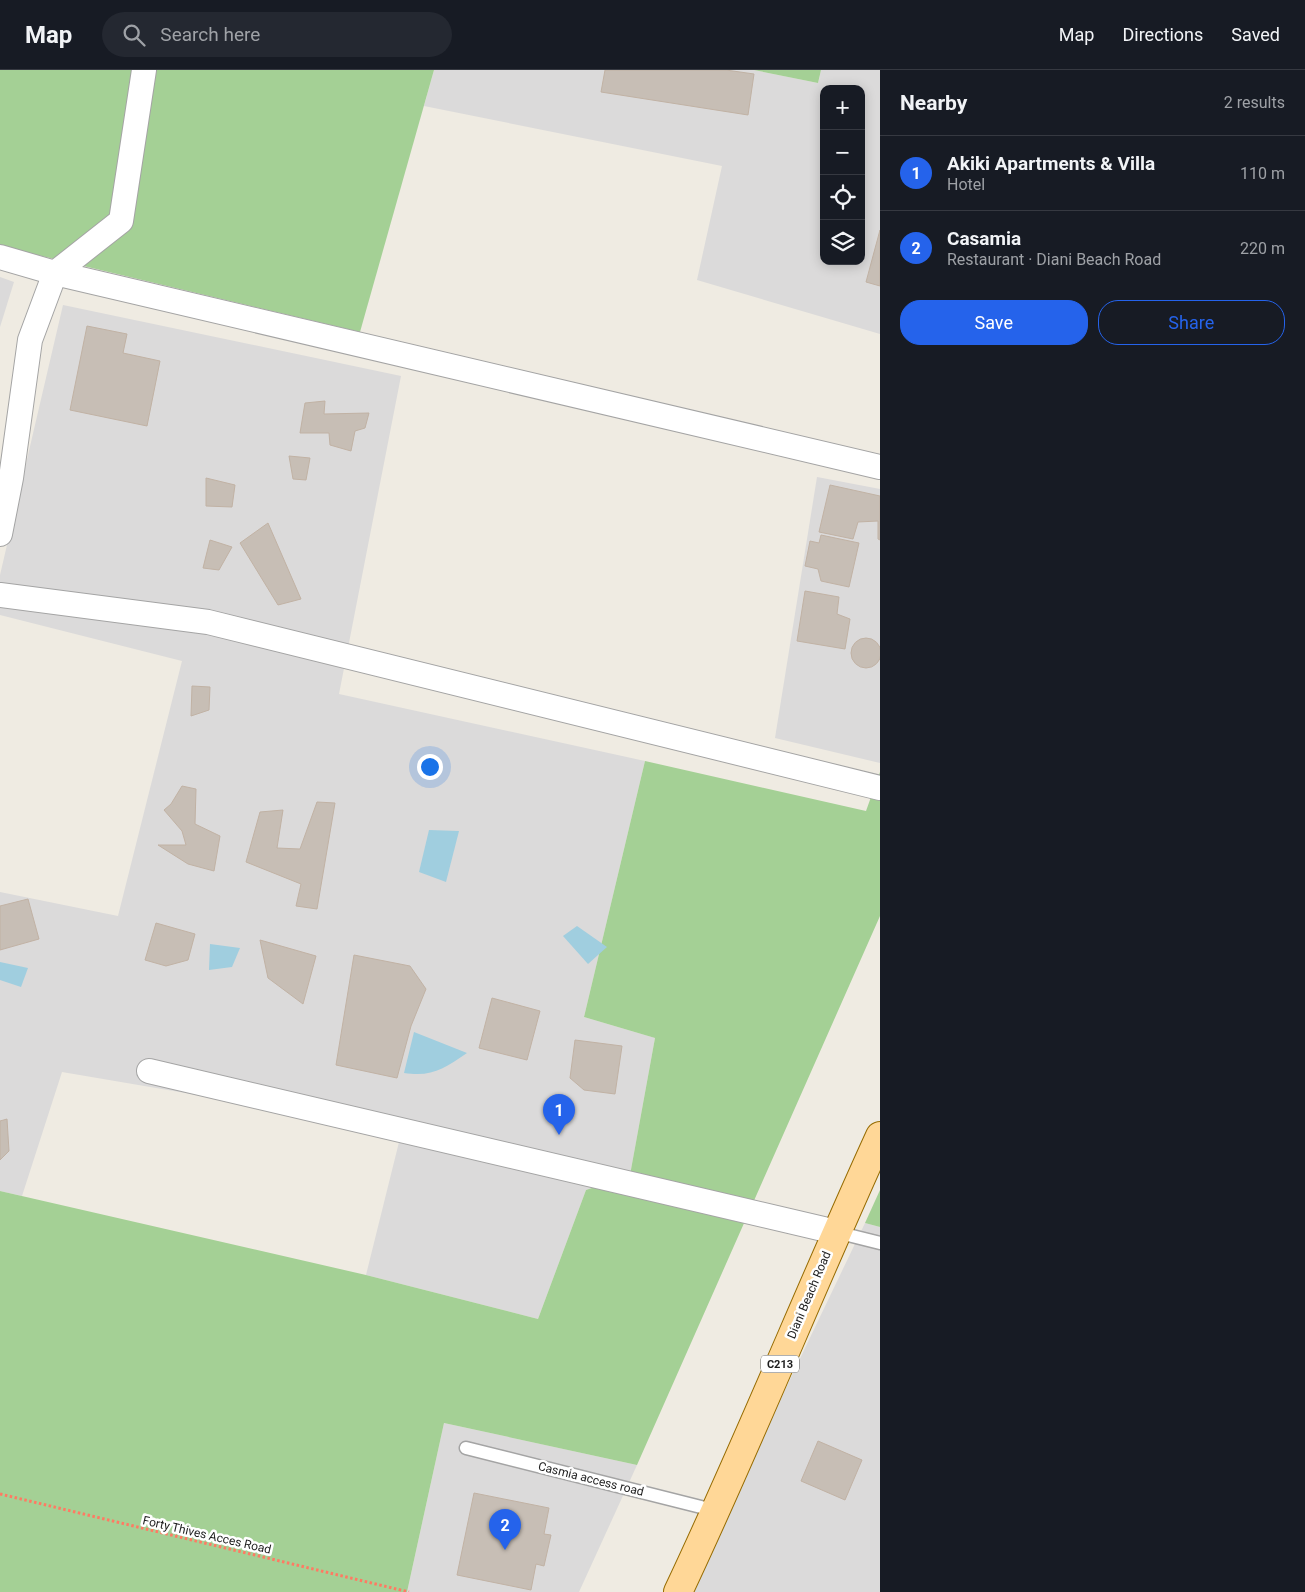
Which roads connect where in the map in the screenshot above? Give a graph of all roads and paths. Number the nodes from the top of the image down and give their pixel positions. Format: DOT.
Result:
graph roads {
  1 [pos="144,70"];
  2 [pos="0,257"];
  3 [pos="55,274"];
  4 [pos="880,467"];
  5 [pos="0,534"];
  6 [pos="0,596"];
  7 [pos="880,788"];
  8 [pos="149,1071"];
  9 [pos="880,1136"];
  10 [pos="836,1232"];
  11 [pos="880,1243"];
  12 [pos="466,1448"];
  13 [pos="0,1494"];
  14 [pos="717,1511"];
  15 [pos="409,1592"];
  16 [pos="678,1592"];
  1 -- 3 [label="street"];
  2 -- 3 [label="street"];
  3 -- 4 [label="street"];
  3 -- 5 [label="street"];
  6 -- 7 [label="street"];
  8 -- 10 [label="street"];
  9 -- 10 [label="main road, Diani Beach Road / C213"];
  10 -- 11 [label="lane"];
  10 -- 14 [label="main road, Diani Beach Road / C213"];
  12 -- 14 [label="lane, Casmia access road"];
  13 -- 15 [label="path, Forty Thives Acces Road"];
  14 -- 16 [label="main road, Diani Beach Road / C213"];
}
